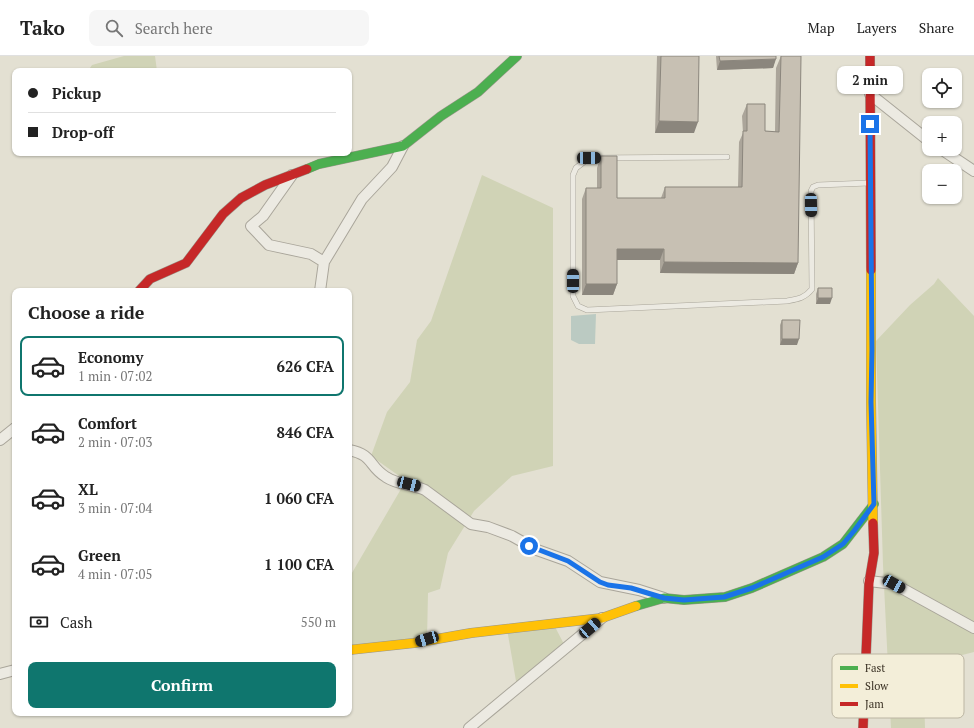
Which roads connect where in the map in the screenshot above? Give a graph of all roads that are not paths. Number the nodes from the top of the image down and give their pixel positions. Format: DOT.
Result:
graph roads {
  1 [pos="517,56"];
  2 [pos="870,56"];
  3 [pos="870,94"];
  4 [pos="922,135"];
  5 [pos="403,146"];
  6 [pos="951,156"];
  7 [pos="727,157"];
  8 [pos="974,172"];
  9 [pos="292,175"];
  10 [pos="871,183"];
  11 [pos="324,262"];
  12 [pos="142,288"];
  13 [pos="320,288"];
  14 [pos="12,430"];
  15 [pos="0,440"];
  16 [pos="352,451"];
  17 [pos="874,504"];
  18 [pos="870,581"];
  19 [pos="664,598"];
  20 [pos="602,618"];
  21 [pos="974,628"];
  22 [pos="352,650"];
  23 [pos="868,654"];
  24 [pos="12,671"];
  25 [pos="0,674"];
  26 [pos="864,718"];
  27 [pos="469,728"];
  28 [pos="863,728"];
  1 -- 5 [label="street"];
  2 -- 3 [label="street"];
  3 -- 4 [label="street"];
  3 -- 10 [label="street"];
  5 -- 9 [label="street"];
  5 -- 11 [label="street"];
  6 -- 8 [label="street"];
  7 -- 10 [label="lane"];
  9 -- 11 [label="street"];
  9 -- 12 [label="street"];
  10 -- 17 [label="street"];
  11 -- 13 [label="street"];
  14 -- 15 [label="street"];
  16 -- 19 [label="street"];
  17 -- 18 [label="street"];
  17 -- 19 [label="street"];
  18 -- 21 [label="street"];
  18 -- 23 [label="street"];
  19 -- 20 [label="street"];
  20 -- 22 [label="street"];
  20 -- 27 [label="street"];
  24 -- 25 [label="street"];
  26 -- 28 [label="street"];
}
